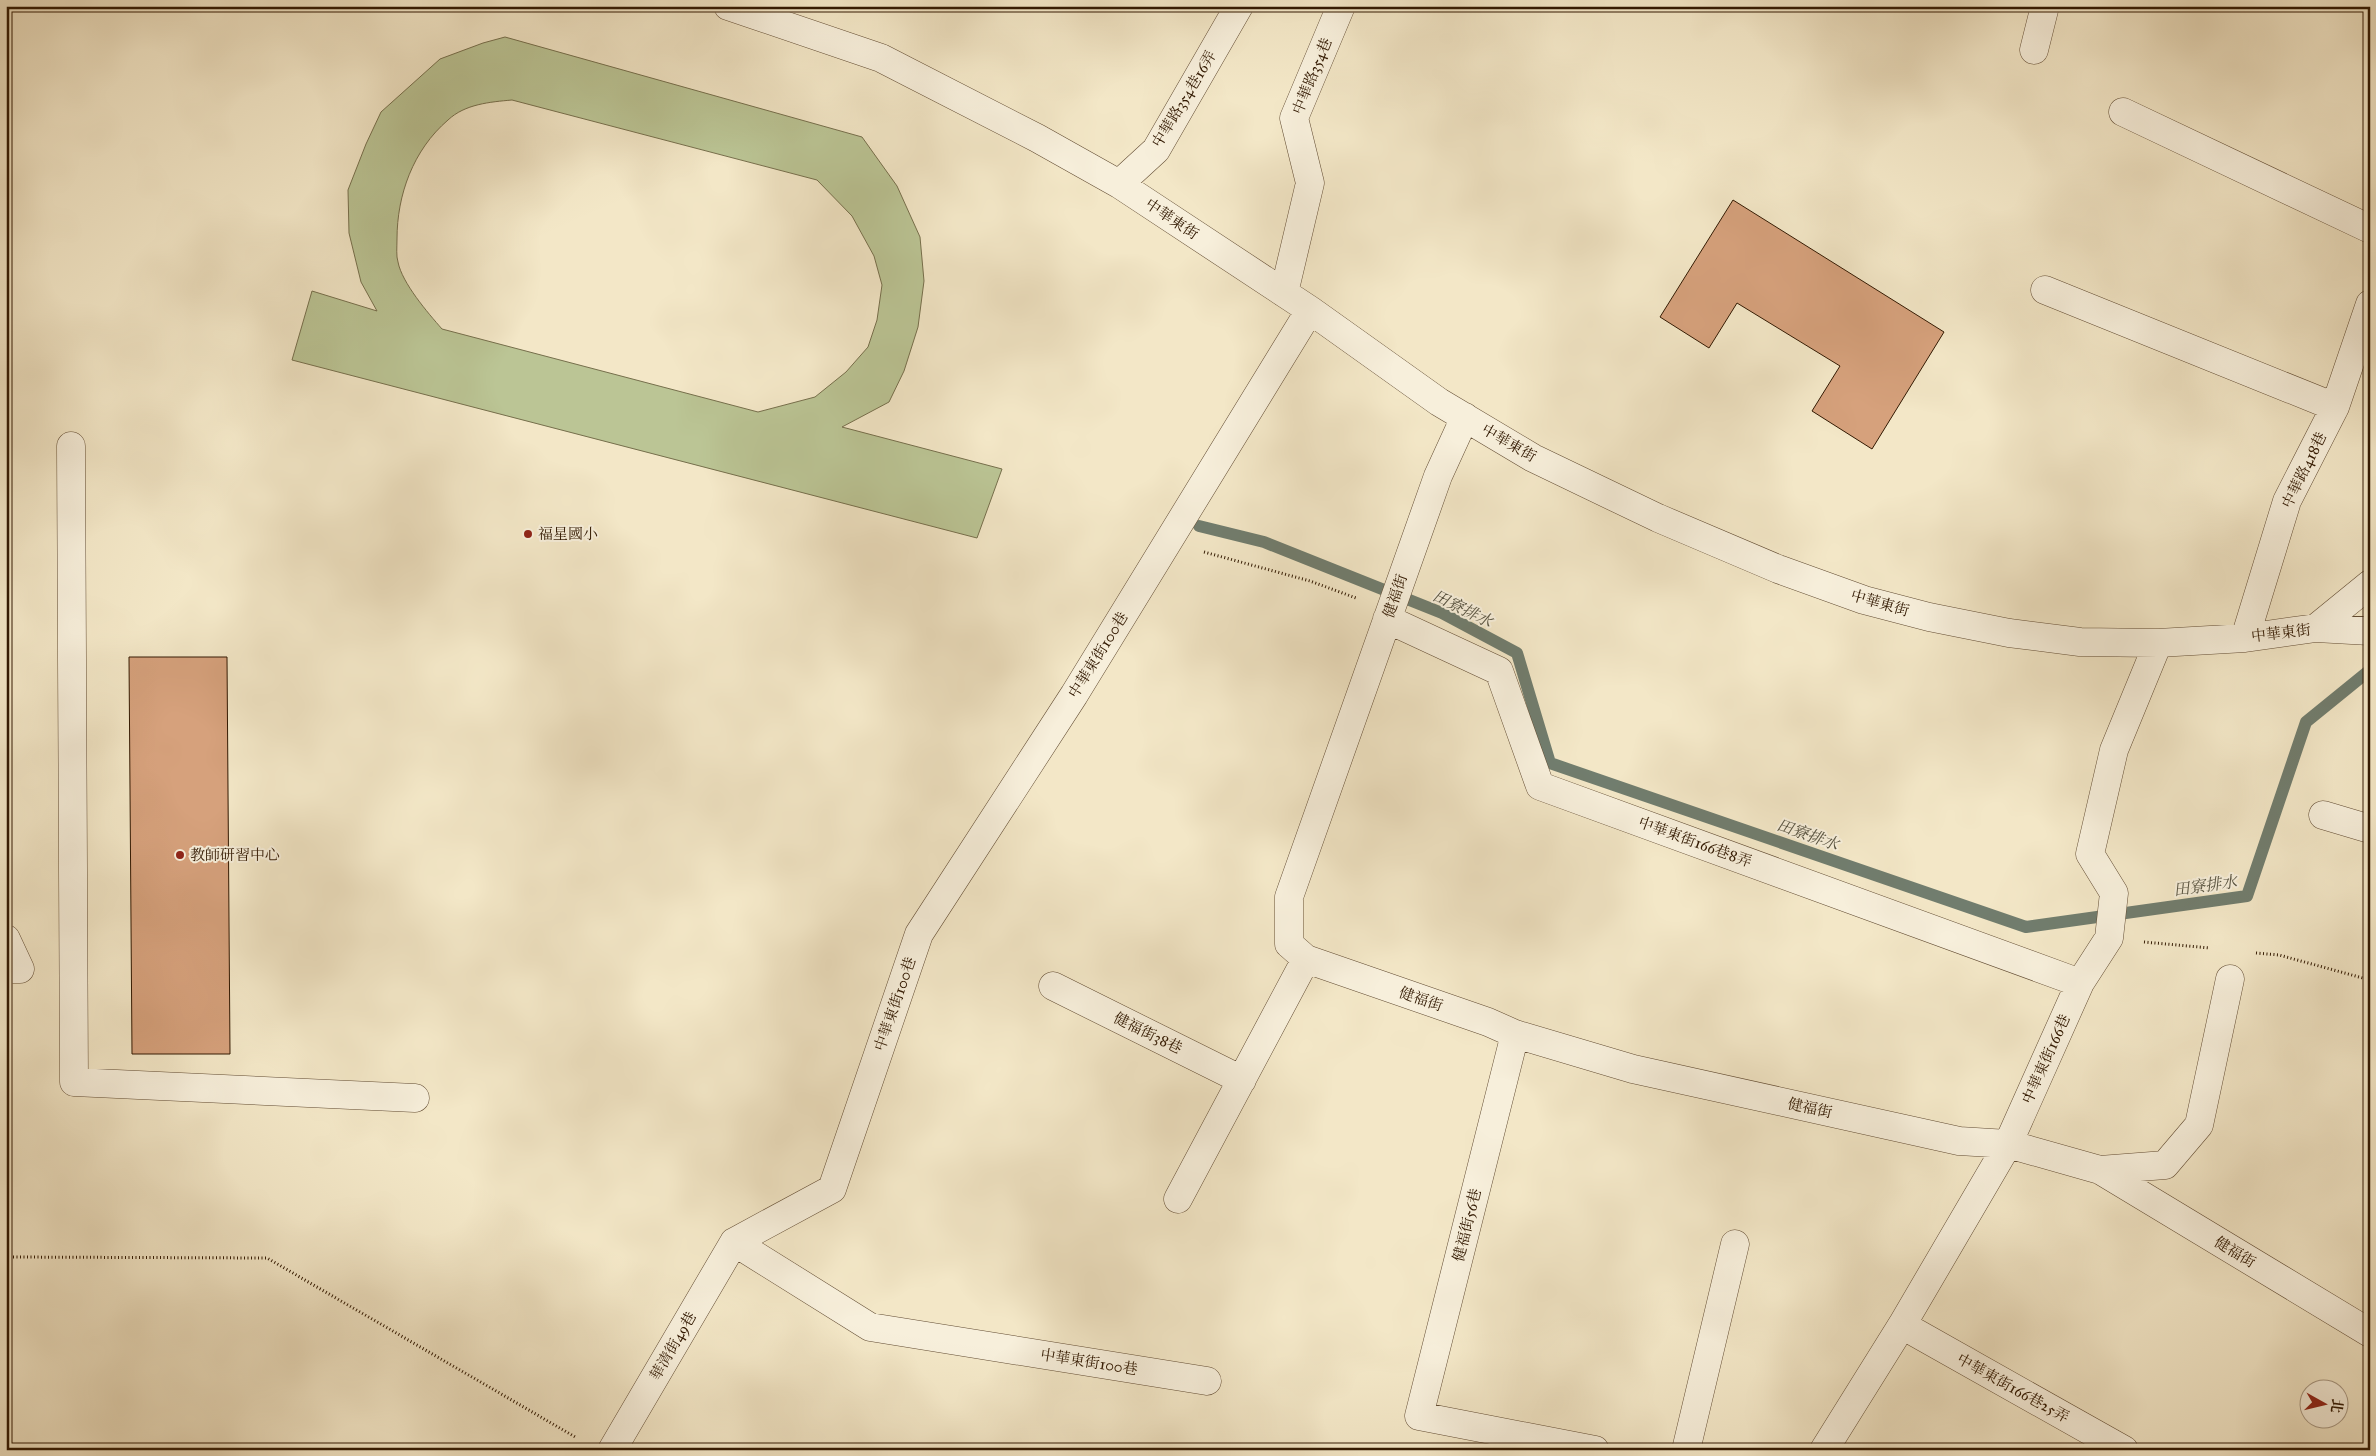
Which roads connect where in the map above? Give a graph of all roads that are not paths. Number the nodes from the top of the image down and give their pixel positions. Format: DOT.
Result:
graph roads {
  1 [pos="728,6"];
  2 [pos="1239,6"];
  3 [pos="1341,6"];
  4 [pos="2045,6"];
  5 [pos="2034,50"];
  6 [pos="2123,112"];
  7 [pos="1119,184"];
  8 [pos="2370,229"];
  9 [pos="2045,290"];
  10 [pos="1284,293"];
  11 [pos="2370,304"];
  12 [pos="1310,310"];
  13 [pos="2335,407"];
  14 [pos="1465,417"];
  15 [pos="71,446"];
  16 [pos="2370,584"];
  17 [pos="1388,615"];
  18 [pos="2316,628"];
  19 [pos="2370,631"];
  20 [pos="2245,638"];
  21 [pos="2158,643"];
  22 [pos="2323,815"];
  23 [pos="2370,829"];
  24 [pos="6,939"];
  25 [pos="1306,959"];
  26 [pos="13,969"];
  27 [pos="2230,979"];
  28 [pos="2080,983"];
  29 [pos="1053,986"];
  30 [pos="1516,1034"];
  31 [pos="1242,1080"];
  32 [pos="415,1098"];
  33 [pos="2008,1144"];
  34 [pos="2100,1170"];
  35 [pos="1178,1199"];
  36 [pos="734,1242"];
  37 [pos="1736,1244"];
  38 [pos="1902,1325"];
  39 [pos="2370,1333"];
  40 [pos="1207,1381"];
  41 [pos="612,1450"];
  42 [pos="1595,1450"];
  43 [pos="1686,1450"];
  44 [pos="1824,1450"];
  45 [pos="2124,1450"];
  1 -- 7 [label="street, 中華東街"];
  2 -- 7 [label="street, 中華路354巷16弄"];
  3 -- 10 [label="street, 中華路354巷"];
  4 -- 5 [label="street"];
  6 -- 8 [label="street"];
  7 -- 10 [label="street, 中華東街"];
  9 -- 13 [label="street"];
  10 -- 12 [label="street, 中華東街"];
  11 -- 13 [label="street, 中華路418巷"];
  12 -- 14 [label="street, 中華東街"];
  12 -- 36 [label="street, 中華東街100巷"];
  13 -- 20 [label="street, 中華路418巷"];
  14 -- 17 [label="street, 健福街"];
  14 -- 21 [label="street, 中華東街"];
  15 -- 32 [label="street"];
  16 -- 18 [label="street"];
  17 -- 25 [label="street, 健福街"];
  17 -- 28 [label="street, 中華東街166巷8弄"];
  18 -- 19 [label="street, 中華東街"];
  18 -- 20 [label="street, 中華東街"];
  20 -- 21 [label="street, 中華東街"];
  21 -- 28 [label="street, 中華東街166巷"];
  22 -- 23 [label="street"];
  24 -- 26 [label="street"];
  25 -- 30 [label="street, 健福街"];
  25 -- 31 [label="street"];
  27 -- 34 [label="street, 健福街"];
  28 -- 33 [label="street, 中華東街166巷"];
  29 -- 31 [label="street, 健福街38巷"];
  30 -- 33 [label="street, 健福街"];
  30 -- 42 [label="street, 健福街56巷"];
  31 -- 35 [label="street"];
  33 -- 34 [label="street, 健福街"];
  33 -- 38 [label="street, 中華東街166巷"];
  34 -- 39 [label="street, 健福街"];
  36 -- 40 [label="street, 中華東街100巷"];
  36 -- 41 [label="street, 華清街49巷"];
  37 -- 43 [label="street"];
  38 -- 44 [label="street, 中華東街166巷"];
  38 -- 45 [label="street, 中華東街166巷25弄"];
}
